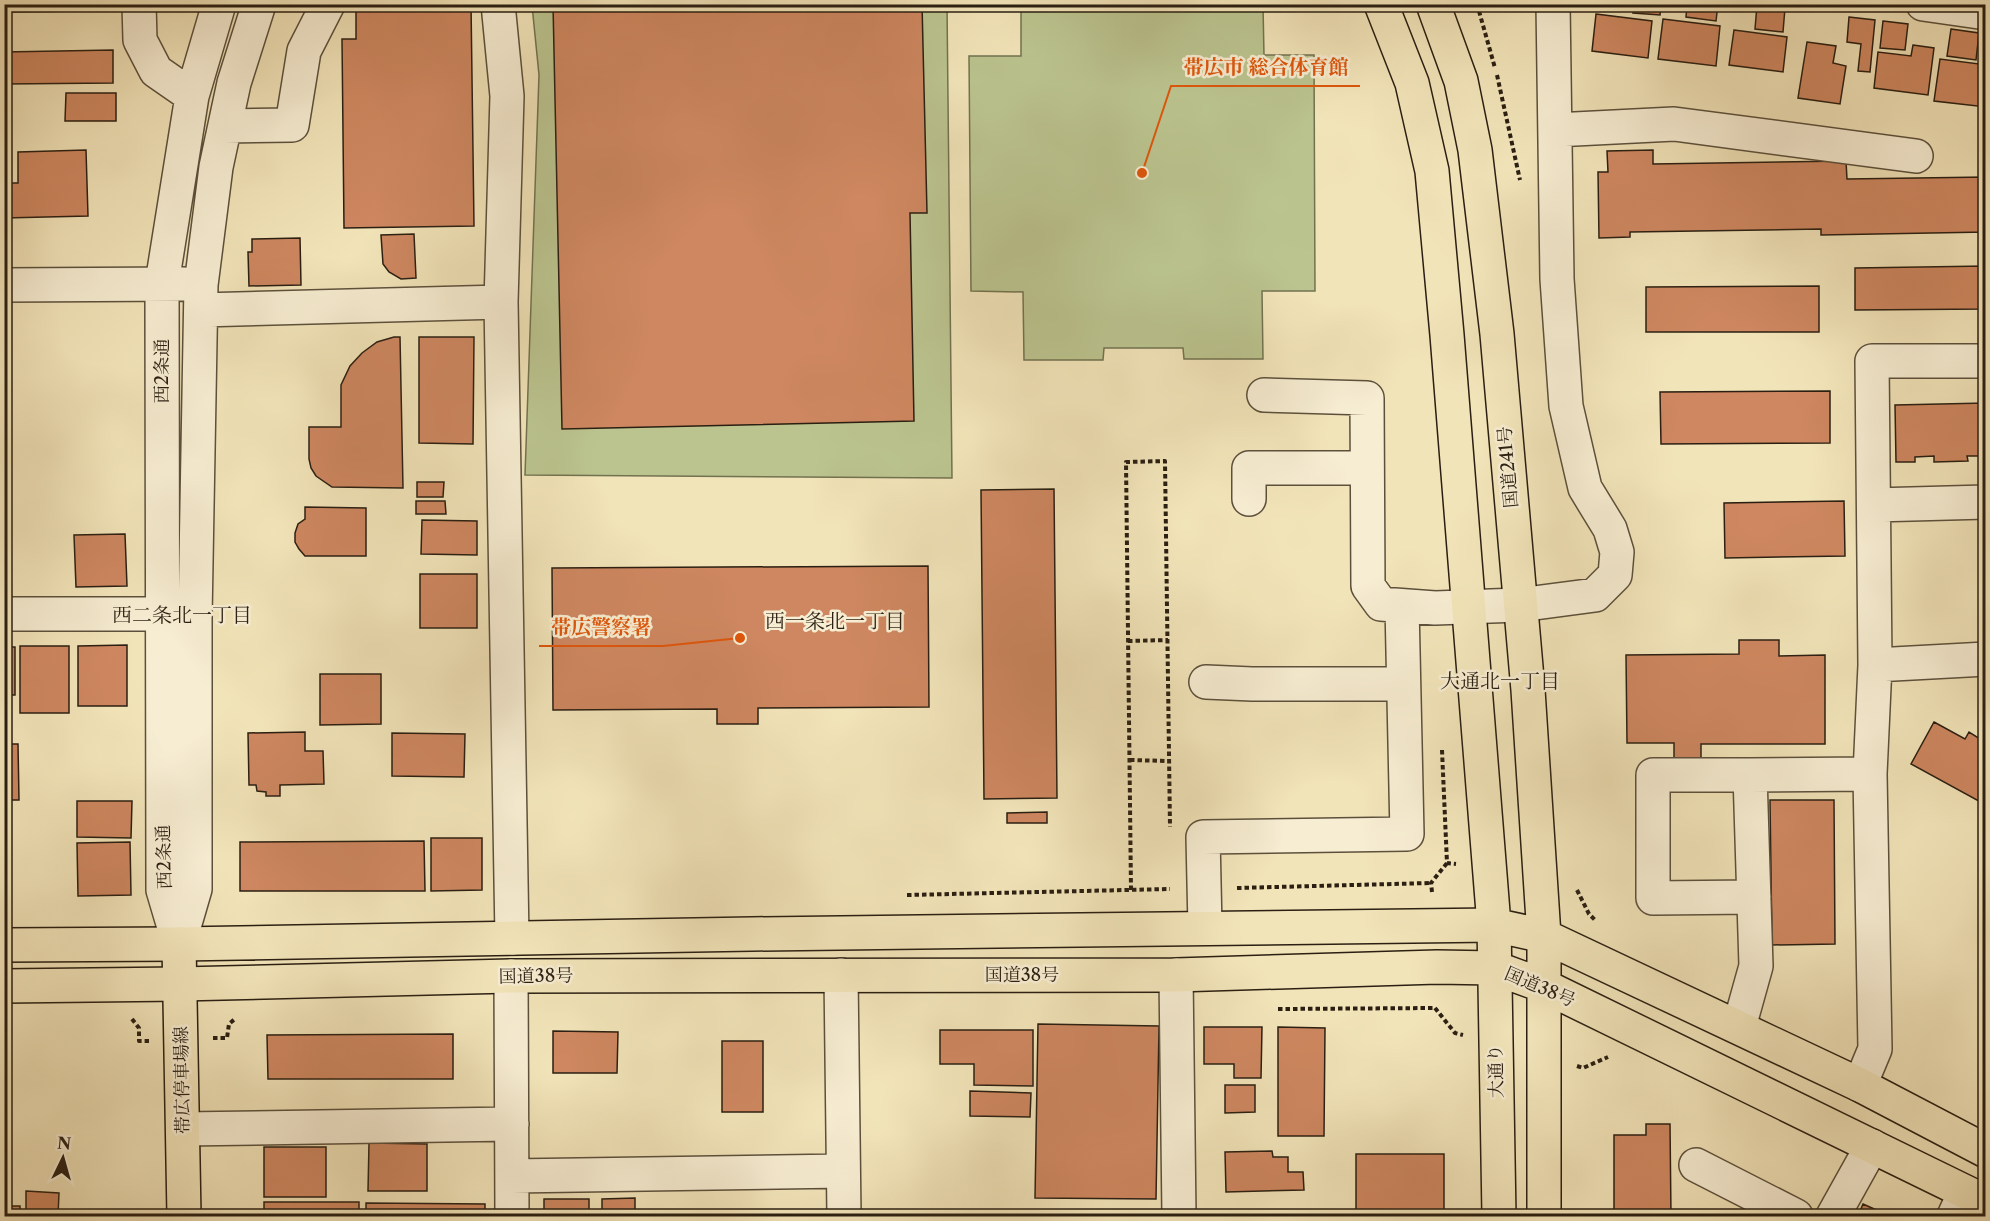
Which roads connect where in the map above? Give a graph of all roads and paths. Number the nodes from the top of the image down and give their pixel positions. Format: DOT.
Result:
graph roads {
  1 [pos="140,4"];
  2 [pos="219,4"];
  3 [pos="259,4"];
  4 [pos="328,4"];
  5 [pos="498,4"];
  6 [pos="1381,4"];
  7 [pos="1433,4"];
  8 [pos="1552,4"];
  9 [pos="1923,4"];
  10 [pos="1986,13"];
  11 [pos="192,96"];
  12 [pos="225,126"];
  13 [pos="1555,130"];
  14 [pos="1916,156"];
  15 [pos="162,283"];
  16 [pos="4,285"];
  17 [pos="201,297"];
  18 [pos="501,302"];
  19 [pos="1986,361"];
  20 [pos="1264,395"];
  21 [pos="1367,468"];
  22 [pos="1249,500"];
  23 [pos="1986,502"];
  24 [pos="1874,505"];
  25 [pos="1519,605"];
  26 [pos="1402,606"];
  27 [pos="1469,608"];
  28 [pos="162,614"];
  29 [pos="4,615"];
  30 [pos="1168,640"];
  31 [pos="1128,641"];
  32 [pos="1986,659"];
  33 [pos="1875,665"];
  34 [pos="1206,682"];
  35 [pos="1403,684"];
  36 [pos="1130,760"];
  37 [pos="1169,761"];
  38 [pos="1870,774"];
  39 [pos="1750,775"];
  40 [pos="1170,831"];
  41 [pos="1131,890"];
  42 [pos="1754,897"];
  43 [pos="1494,925"];
  44 [pos="1205,928"];
  45 [pos="1544,936"];
  46 [pos="512,938"];
  47 [pos="178,944"];
  48 [pos="4,945"];
  49 [pos="1495,968"];
  50 [pos="841,975"];
  51 [pos="1176,975"];
  52 [pos="511,976"];
  53 [pos="180,984"];
  54 [pos="4,986"];
  55 [pos="1544,986"];
  56 [pos="1739,1027"];
  57 [pos="1860,1085"];
  58 [pos="512,1124"];
  59 [pos="183,1129"];
  60 [pos="1872,1146"];
  61 [pos="1986,1151"];
  62 [pos="1696,1165"];
  63 [pos="843,1171"];
  64 [pos="512,1176"];
  65 [pos="1968,1204"];
  66 [pos="184,1216"];
  67 [pos="512,1216"];
  68 [pos="844,1216"];
  69 [pos="1179,1216"];
  70 [pos="1499,1216"];
  71 [pos="1544,1216"];
  72 [pos="1796,1216"];
  73 [pos="1833,1216"];
  1 -- 11 [label="street"];
  2 -- 11 [label="street, 西2条通"];
  3 -- 12 [label="street, 西2条通"];
  4 -- 12 [label="street"];
  5 -- 18 [label="street"];
  6 -- 27 [label="main road"];
  7 -- 25 [label="main road, 国道241号"];
  8 -- 13 [label="street"];
  9 -- 10 [label="street"];
  11 -- 15 [label="street, 西2条通"];
  12 -- 17 [label="street, 西2条通"];
  13 -- 14 [label="street"];
  13 -- 25 [label="street"];
  15 -- 16 [label="street"];
  15 -- 17 [label="street"];
  15 -- 28 [label="street, 西2条通"];
  17 -- 18 [label="street"];
  17 -- 47 [label="street, 西2条通"];
  18 -- 46 [label="street"];
  19 -- 24 [label="street"];
  20 -- 21 [label="street"];
  21 -- 22 [label="street"];
  21 -- 26 [label="street"];
  23 -- 24 [label="street"];
  24 -- 33 [label="street"];
  25 -- 27 [label="street"];
  25 -- 45 [label="main road, 国道241号"];
  26 -- 27 [label="street"];
  26 -- 35 [label="street"];
  27 -- 43 [label="main road"];
  28 -- 29 [label="street"];
  28 -- 47 [label="street, 西2条通"];
  30 -- 31 [label="path"];
  30 -- 31 [label="path"];
  30 -- 37 [label="path"];
  31 -- 36 [label="path"];
  32 -- 33 [label="street"];
  33 -- 38 [label="street"];
  34 -- 35 [label="street"];
  35 -- 44 [label="street"];
  36 -- 37 [label="path"];
  36 -- 41 [label="path"];
  37 -- 40 [label="path"];
  38 -- 39 [label="street"];
  38 -- 57 [label="street"];
  39 -- 42 [label="street"];
  39 -- 42 [label="street"];
  42 -- 56 [label="street"];
  43 -- 44 [label="main road"];
  43 -- 45 [label="main road"];
  43 -- 49 [label="main road, 大通り"];
  44 -- 46 [label="main road"];
  45 -- 55 [label="main road"];
  45 -- 56 [label="main road"];
  46 -- 47 [label="main road"];
  47 -- 48 [label="main road"];
  47 -- 53 [label="main road, 帯広停車場線"];
  49 -- 51 [label="main road, 国道38号"];
  49 -- 55 [label="main road, 国道38号"];
  49 -- 70 [label="main road, 大通り"];
  50 -- 51 [label="main road, 国道38号"];
  50 -- 52 [label="main road, 国道38号"];
  50 -- 63 [label="street"];
  51 -- 69 [label="street"];
  52 -- 53 [label="main road, 国道38号"];
  52 -- 58 [label="street"];
  53 -- 54 [label="main road, 国道38号"];
  53 -- 59 [label="main road, 帯広停車場線"];
  55 -- 60 [label="main road, 国道38号"];
  55 -- 71 [label="main road"];
  56 -- 57 [label="main road"];
  57 -- 61 [label="main road"];
  58 -- 59 [label="street"];
  58 -- 64 [label="street"];
  59 -- 66 [label="main road, 帯広停車場線"];
  60 -- 65 [label="main road, 国道38号"];
  60 -- 73 [label="street"];
  62 -- 72 [label="street"];
  63 -- 64 [label="street"];
  63 -- 68 [label="street"];
  64 -- 67 [label="street"];
}
